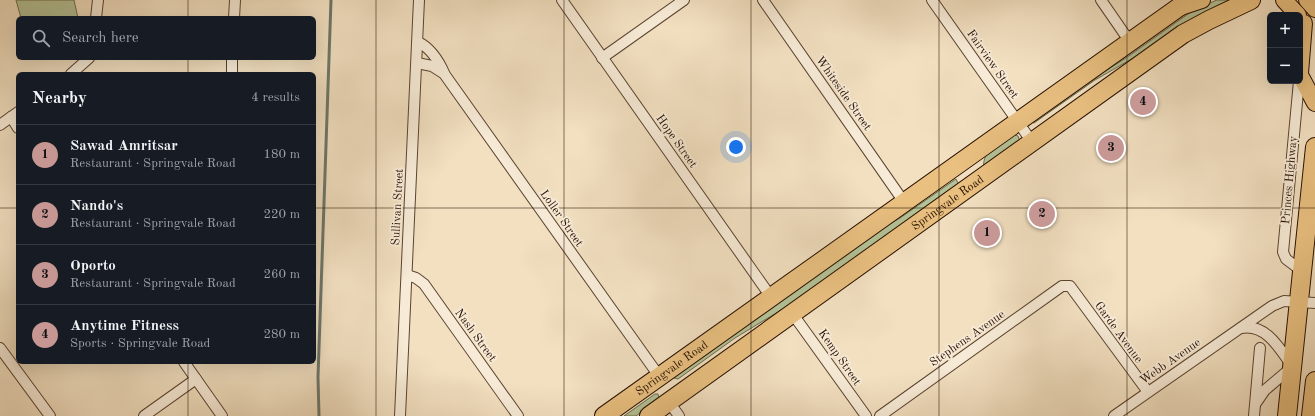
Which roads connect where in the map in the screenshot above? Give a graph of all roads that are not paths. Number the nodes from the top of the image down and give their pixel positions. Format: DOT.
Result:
graph roads {
  1 [pos="98,0"];
  2 [pos="235,0"];
  3 [pos="419,0"];
  4 [pos="562,0"];
  5 [pos="684,0"];
  6 [pos="763,0"];
  7 [pos="932,0"];
  8 [pos="1101,0"];
  9 [pos="1202,0"];
  10 [pos="1251,0"];
  11 [pos="1284,0"];
  12 [pos="1307,0"];
  13 [pos="1183,4"];
  14 [pos="1315,9"];
  15 [pos="1295,12"];
  16 [pos="96,16"];
  17 [pos="234,16"];
  18 [pos="1303,21"];
  19 [pos="1315,36"];
  20 [pos="418,42"];
  21 [pos="1130,42"];
  22 [pos="602,58"];
  23 [pos="87,60"];
  24 [pos="232,60"];
  25 [pos="417,63"];
  26 [pos="73,72"];
  27 [pos="232,72"];
  28 [pos="444,74"];
  29 [pos="1303,80"];
  30 [pos="1299,84"];
  31 [pos="1315,103"];
  32 [pos="14,115"];
  33 [pos="1017,121"];
  34 [pos="0,125"];
  35 [pos="1032,142"];
  36 [pos="1315,147"];
  37 [pos="904,202"];
  38 [pos="1302,271"];
  39 [pos="407,275"];
  40 [pos="1070,286"];
  41 [pos="771,297"];
  42 [pos="1307,303"];
  43 [pos="792,313"];
  44 [pos="1241,328"];
  45 [pos="0,348"];
  46 [pos="1260,348"];
  47 [pos="185,364"];
  48 [pos="1292,366"];
  49 [pos="659,376"];
  50 [pos="196,379"];
  51 [pos="1315,381"];
  52 [pos="1148,392"];
  53 [pos="1255,404"];
  54 [pos="674,409"];
  55 [pos="50,416"];
  56 [pos="144,416"];
  57 [pos="222,416"];
  58 [pos="400,416"];
  59 [pos="518,416"];
  60 [pos="604,416"];
  61 [pos="649,416"];
  62 [pos="866,416"];
  63 [pos="880,416"];
  64 [pos="1114,416"];
  65 [pos="1254,416"];
  66 [pos="1287,416"];
  67 [pos="1311,416"];
  1 -- 16 [label="street"];
  2 -- 17 [label="street"];
  3 -- 20 [label="street, Sullivan Street"];
  4 -- 22 [label="street, Hope Street"];
  5 -- 22 [label="street"];
  6 -- 37 [label="street, Whiteside Street"];
  7 -- 33 [label="street, Fairview Street"];
  8 -- 21 [label="street"];
  9 -- 13 [label="main road"];
  10 -- 35 [label="highway, Springvale Road"];
  11 -- 15 [label="main road"];
  12 -- 14 [label="main road"];
  13 -- 21 [label="highway, Springvale Road"];
  18 -- 19 [label="main road"];
  20 -- 25 [label="street, Sullivan Street"];
  20 -- 28 [label="street, Loller Street"];
  21 -- 33 [label="highway, Springvale Road"];
  22 -- 41 [label="street, Hope Street"];
  23 -- 26 [label="street"];
  24 -- 27 [label="street"];
  25 -- 28 [label="street, Loller Street"];
  25 -- 39 [label="street, Sullivan Street"];
  28 -- 49 [label="street, Loller Street"];
  29 -- 31 [label="main road"];
  30 -- 38 [label="street, Princes Highway"];
  32 -- 34 [label="street"];
  33 -- 35 [label="street, Fairview Street"];
  33 -- 37 [label="highway, Springvale Road"];
  35 -- 43 [label="highway, Springvale Road"];
  36 -- 38 [label="highway, Princes Highway"];
  37 -- 41 [label="highway, Springvale Road"];
  38 -- 42 [label="highway, Princes Highway"];
  39 -- 58 [label="street, Sullivan Street"];
  39 -- 59 [label="street, Nash Street"];
  40 -- 52 [label="street, Garde Avenue"];
  40 -- 63 [label="street, Stephens Avenue"];
  41 -- 49 [label="highway, Springvale Road"];
  42 -- 44 [label="street, Webb Avenue"];
  42 -- 48 [label="highway, Princes Highway"];
  43 -- 54 [label="highway, Springvale Road"];
  43 -- 62 [label="street, Kemp Street"];
  44 -- 48 [label="street"];
  44 -- 52 [label="street, Webb Avenue"];
  45 -- 55 [label="street"];
  46 -- 53 [label="street"];
  47 -- 50 [label="street"];
  48 -- 53 [label="street"];
  48 -- 66 [label="highway, Princes Highway"];
  49 -- 54 [label="highway"];
  49 -- 60 [label="highway, Springvale Road"];
  50 -- 56 [label="street"];
  50 -- 57 [label="street"];
  51 -- 67 [label="highway"];
  52 -- 64 [label="street, Webb Avenue"];
  53 -- 65 [label="street"];
  54 -- 61 [label="highway, Springvale Road"];
}
